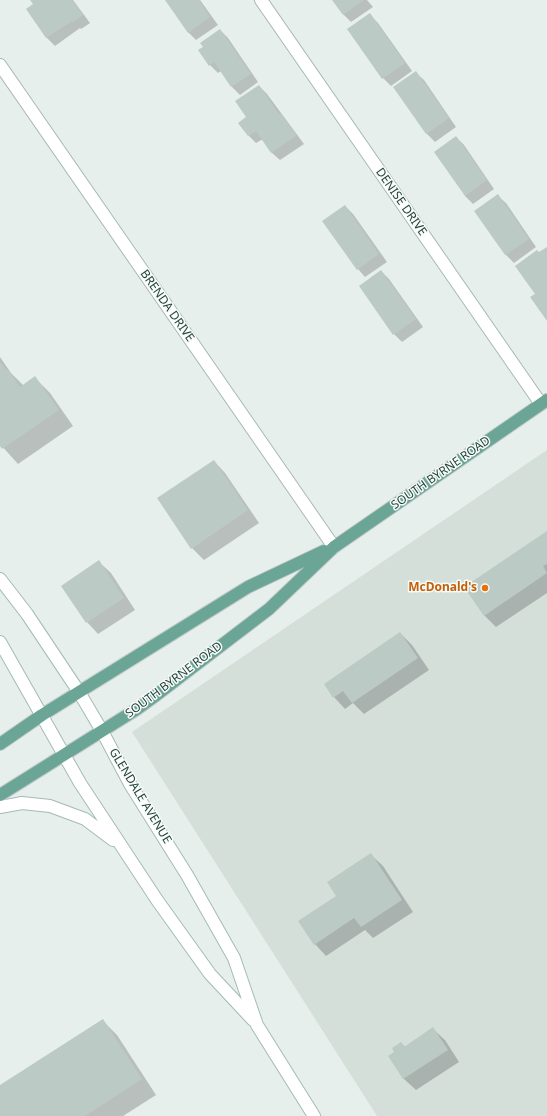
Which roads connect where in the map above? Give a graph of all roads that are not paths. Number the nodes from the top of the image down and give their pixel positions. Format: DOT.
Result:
graph roads {
  1 [pos="261,0"];
  2 [pos="0,65"];
  3 [pos="544,402"];
  4 [pos="334,546"];
  5 [pos="0,579"];
  6 [pos="0,642"];
  7 [pos="79,692"];
  8 [pos="42,714"];
  9 [pos="102,731"];
  10 [pos="0,744"];
  11 [pos="64,754"];
  12 [pos="0,795"];
  13 [pos="0,807"];
  14 [pos="122,847"];
  15 [pos="257,1025"];
  16 [pos="314,1116"];
  1 -- 3 [label="main road, DENISE DRIVE"];
  2 -- 4 [label="main road, BRENDA DRIVE"];
  3 -- 4 [label="main road, SOUTH BYRNE ROAD"];
  4 -- 7 [label="main road, SOUTH BYRNE ROAD"];
  4 -- 9 [label="main road, SOUTH BYRNE ROAD"];
  5 -- 7 [label="main road, GLENDALE AVENUE"];
  6 -- 8 [label="main road, GLENDALE AVENUE"];
  7 -- 8 [label="main road, SOUTH BYRNE ROAD"];
  7 -- 9 [label="main road, GLENDALE AVENUE"];
  8 -- 10 [label="main road, SOUTH BYRNE ROAD"];
  8 -- 11 [label="main road, GLENDALE AVENUE"];
  9 -- 11 [label="main road, SOUTH BYRNE ROAD"];
  9 -- 15 [label="main road, GLENDALE AVENUE"];
  11 -- 12 [label="main road, SOUTH BYRNE ROAD"];
  11 -- 14 [label="main road, GLENDALE AVENUE"];
  13 -- 14 [label="main road"];
  14 -- 15 [label="main road, GLENDALE AVENUE"];
  15 -- 16 [label="main road, GLENDALE AVENUE"];
}
